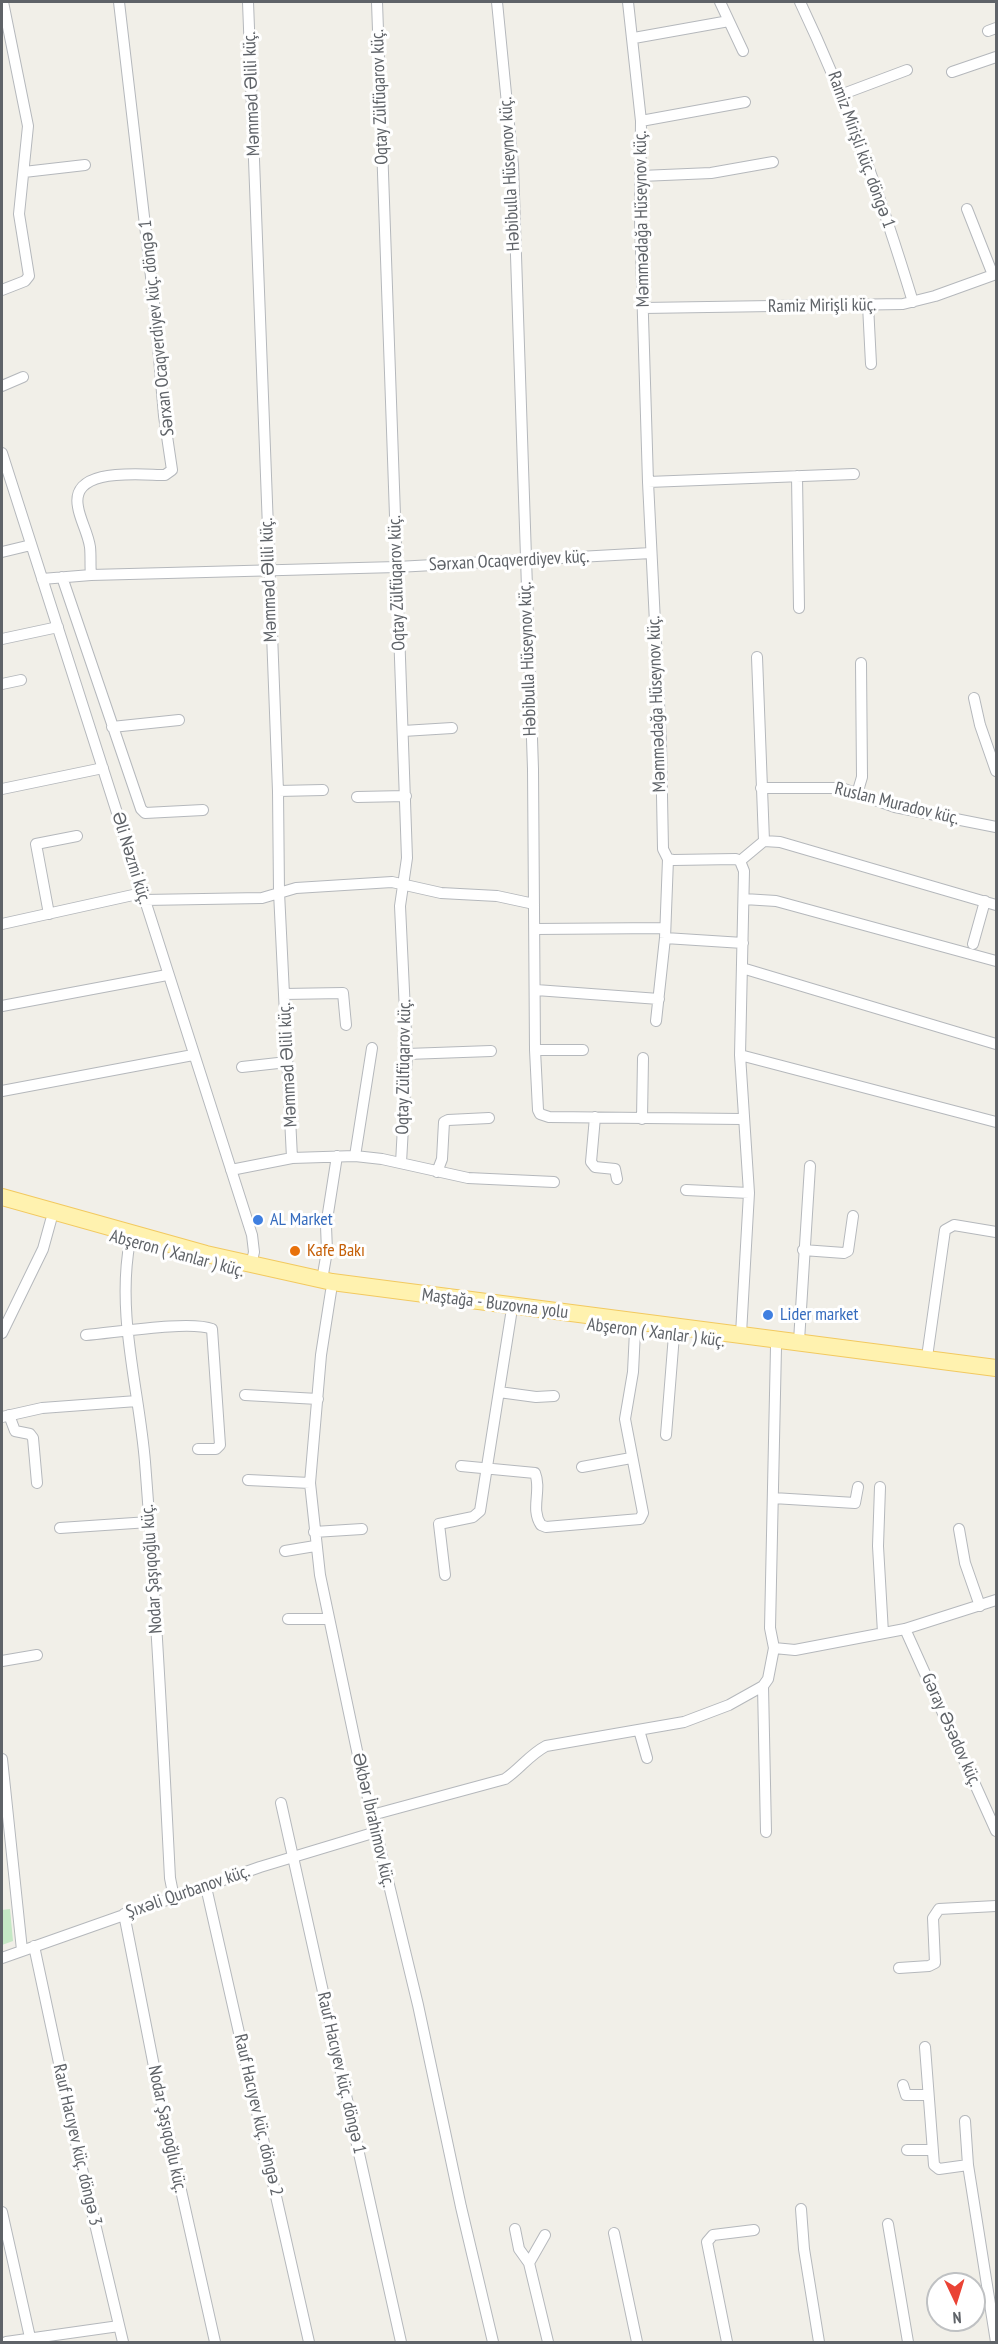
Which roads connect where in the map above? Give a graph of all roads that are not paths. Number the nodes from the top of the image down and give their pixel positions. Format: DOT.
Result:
graph roads {
  1 [pos="3,2"];
  2 [pos="119,2"];
  3 [pos="248,2"];
  4 [pos="377,2"];
  5 [pos="497,2"];
  6 [pos="628,2"];
  7 [pos="720,2"];
  8 [pos="800,2"];
  9 [pos="729,21"];
  10 [pos="634,38"];
  11 [pos="743,51"];
  12 [pos="996,57"];
  13 [pos="907,70"];
  14 [pos="952,72"];
  15 [pos="843,94"];
  16 [pos="745,102"];
  17 [pos="641,121"];
  18 [pos="773,162"];
  19 [pos="85,165"];
  20 [pos="24,172"];
  21 [pos="641,176"];
  22 [pos="967,209"];
  23 [pos="995,274"];
  24 [pos="2,290"];
  25 [pos="913,302"];
  26 [pos="867,305"];
  27 [pos="643,308"];
  28 [pos="871,364"];
  29 [pos="23,378"];
  30 [pos="2,386"];
  31 [pos="2,453"];
  32 [pos="4,466"];
  33 [pos="854,474"];
  34 [pos="797,476"];
  35 [pos="648,482"];
  36 [pos="31,544"];
  37 [pos="2,552"];
  38 [pos="651,553"];
  39 [pos="524,561"];
  40 [pos="396,567"];
  41 [pos="269,571"];
  42 [pos="91,575"];
  43 [pos="62,577"];
  44 [pos="42,579"];
  45 [pos="800,608"];
  46 [pos="58,627"];
  47 [pos="2,639"];
  48 [pos="757,657"];
  49 [pos="861,663"];
  50 [pos="21,680"];
  51 [pos="2,684"];
  52 [pos="974,698"];
  53 [pos="179,720"];
  54 [pos="112,727"];
  55 [pos="452,728"];
  56 [pos="403,731"];
  57 [pos="104,768"];
  58 [pos="996,771"];
  59 [pos="761,788"];
  60 [pos="2,789"];
  61 [pos="323,790"];
  62 [pos="278,791"];
  63 [pos="857,794"];
  64 [pos="406,796"];
  65 [pos="357,797"];
  66 [pos="203,810"];
  67 [pos="996,827"];
  68 [pos="77,836"];
  69 [pos="764,841"];
  70 [pos="668,859"];
  71 [pos="740,861"];
  72 [pos="402,882"];
  73 [pos="279,892"];
  74 [pos="143,896"];
  75 [pos="744,899"];
  76 [pos="984,902"];
  77 [pos="534,904"];
  78 [pos="996,905"];
  79 [pos="49,914"];
  80 [pos="2,924"];
  81 [pos="535,929"];
  82 [pos="665,933"];
  83 [pos="742,943"];
  84 [pos="973,944"];
  85 [pos="996,961"];
  86 [pos="742,969"];
  87 [pos="167,975"];
  88 [pos="536,990"];
  89 [pos="284,994"];
  90 [pos="659,999"];
  91 [pos="2,1006"];
  92 [pos="656,1021"];
  93 [pos="346,1025"];
  94 [pos="996,1044"];
  95 [pos="372,1048"];
  96 [pos="535,1050"];
  97 [pos="583,1050"];
  98 [pos="492,1051"];
  99 [pos="193,1054"];
  100 [pos="407,1054"];
  101 [pos="740,1054"];
  102 [pos="643,1058"];
  103 [pos="287,1062"];
  104 [pos="242,1067"];
  105 [pos="2,1091"];
  106 [pos="595,1117"];
  107 [pos="489,1118"];
  108 [pos="642,1119"];
  109 [pos="742,1119"];
  110 [pos="996,1122"];
  111 [pos="338,1156"];
  112 [pos="356,1156"];
  113 [pos="292,1158"];
  114 [pos="401,1163"];
  115 [pos="810,1166"];
  116 [pos="231,1170"];
  117 [pos="437,1172"];
  118 [pos="618,1179"];
  119 [pos="554,1182"];
  120 [pos="686,1190"];
  121 [pos="749,1192"];
  122 [pos="2,1197"];
  123 [pos="2,1206"];
  124 [pos="853,1216"];
  125 [pos="51,1220"];
  126 [pos="996,1232"];
  127 [pos="130,1241"];
  128 [pos="803,1250"];
  129 [pos="250,1269"];
  130 [pos="326,1286"];
  131 [pos="511,1315"];
  132 [pos="635,1331"];
  133 [pos="2,1332"];
  134 [pos="129,1332"];
  135 [pos="741,1334"];
  136 [pos="86,1335"];
  137 [pos="674,1335"];
  138 [pos="799,1341"];
  139 [pos="776,1347"];
  140 [pos="927,1357"];
  141 [pos="996,1368"];
  142 [pos="996,1377"];
  143 [pos="499,1392"];
  144 [pos="245,1395"];
  145 [pos="554,1396"];
  146 [pos="318,1399"];
  147 [pos="137,1401"];
  148 [pos="5,1416"];
  149 [pos="666,1435"];
  150 [pos="198,1449"];
  151 [pos="631,1458"];
  152 [pos="461,1466"];
  153 [pos="582,1467"];
  154 [pos="487,1468"];
  155 [pos="248,1480"];
  156 [pos="37,1483"];
  157 [pos="310,1483"];
  158 [pos="858,1487"];
  159 [pos="880,1487"];
  160 [pos="774,1498"];
  161 [pos="149,1521"];
  162 [pos="60,1528"];
  163 [pos="362,1529"];
  164 [pos="959,1529"];
  165 [pos="314,1532"];
  166 [pos="315,1546"];
  167 [pos="285,1551"];
  168 [pos="445,1575"];
  169 [pos="995,1605"];
  170 [pos="980,1606"];
  171 [pos="288,1619"];
  172 [pos="328,1619"];
  173 [pos="905,1629"];
  174 [pos="884,1633"];
  175 [pos="774,1648"];
  176 [pos="37,1655"];
  177 [pos="2,1661"];
  178 [pos="763,1686"];
  179 [pos="639,1730"];
  180 [pos="647,1758"];
  181 [pos="2,1759"];
  182 [pos="281,1803"];
  183 [pos="372,1815"];
  184 [pos="996,1831"];
  185 [pos="376,1832"];
  186 [pos="766,1832"];
  187 [pos="293,1857"];
  188 [pos="206,1887"];
  189 [pos="174,1898"];
  190 [pos="996,1906"];
  191 [pos="124,1914"];
  192 [pos="34,1946"];
  193 [pos="22,1950"];
  194 [pos="2,1958"];
  195 [pos="899,1968"];
  196 [pos="925,2047"];
  197 [pos="903,2085"];
  198 [pos="928,2095"];
  199 [pos="965,2121"];
  200 [pos="907,2150"];
  201 [pos="932,2150"];
  202 [pos="968,2165"];
  203 [pos="801,2209"];
  204 [pos="2,2212"];
  205 [pos="888,2224"];
  206 [pos="515,2229"];
  207 [pos="754,2230"];
  208 [pos="614,2233"];
  209 [pos="545,2235"];
  210 [pos="529,2263"];
  211 [pos="119,2326"];
  212 [pos="31,2341"];
  213 [pos="996,2342"];
  214 [pos="6,2343"];
  215 [pos="123,2343"];
  216 [pos="214,2343"];
  217 [pos="309,2343"];
  218 [pos="401,2343"];
  219 [pos="493,2343"];
  220 [pos="548,2343"];
  221 [pos="637,2343"];
  222 [pos="727,2343"];
  223 [pos="819,2343"];
  224 [pos="908,2343"];
  1 -- 20 [label="street"];
  2 -- 42 [label="street, Sərxan Ocaqverdiyev küç. döngə 1"];
  3 -- 41 [label="street, Məmməd Əlili küç."];
  4 -- 40 [label="street, Oqtay Zülfüqarov küç."];
  5 -- 39 [label="street, Həbibulla Hüseynov küç."];
  6 -- 10 [label="street, Məmmədağa Hüseynov küç."];
  7 -- 9 [label="street"];
  8 -- 15 [label="street, Ramiz Mirişli küç. döngə 1"];
  9 -- 10 [label="street"];
  9 -- 11 [label="street"];
  10 -- 17 [label="street, Məmmədağa Hüseynov küç."];
  12 -- 14 [label="street"];
  13 -- 15 [label="street"];
  15 -- 25 [label="street, Ramiz Mirişli küç. döngə 1"];
  16 -- 17 [label="street"];
  17 -- 21 [label="street, Məmmədağa Hüseynov küç."];
  18 -- 21 [label="street"];
  19 -- 20 [label="street"];
  20 -- 24 [label="street"];
  21 -- 27 [label="street, Məmmədağa Hüseynov küç."];
  22 -- 23 [label="street"];
  23 -- 25 [label="street, Ramiz Mirişli küç."];
  25 -- 26 [label="street, Ramiz Mirişli küç."];
  26 -- 27 [label="street, Ramiz Mirişli küç."];
  26 -- 28 [label="street"];
  27 -- 35 [label="street, Məmmədağa Hüseynov küç."];
  29 -- 30 [label="street"];
  31 -- 32 [label="street, Əli Nəzmi küç."];
  32 -- 36 [label="street, Əli Nəzmi küç."];
  33 -- 34 [label="street"];
  34 -- 35 [label="street"];
  34 -- 45 [label="street"];
  35 -- 38 [label="street, Məmmədağa Hüseynov küç."];
  36 -- 37 [label="street"];
  36 -- 44 [label="street, Əli Nəzmi küç."];
  38 -- 39 [label="street, Sərxan Ocaqverdiyev küç."];
  38 -- 70 [label="street, Məmmədağa Hüseynov küç."];
  39 -- 40 [label="street, Sərxan Ocaqverdiyev küç."];
  39 -- 77 [label="street, Həbibulla Hüseynov küç."];
  40 -- 41 [label="street, Sərxan Ocaqverdiyev küç."];
  40 -- 56 [label="street, Oqtay Zülfüqarov küç."];
  41 -- 42 [label="street, Sərxan Ocaqverdiyev küç."];
  41 -- 62 [label="street, Məmməd Əlili küç."];
  42 -- 43 [label="street, Sərxan Ocaqverdiyev küç."];
  43 -- 44 [label="street, Sərxan Ocaqverdiyev küç."];
  43 -- 54 [label="street"];
  44 -- 46 [label="street, Əli Nəzmi küç."];
  46 -- 47 [label="street"];
  46 -- 57 [label="street, Əli Nəzmi küç."];
  48 -- 59 [label="street"];
  49 -- 63 [label="street"];
  50 -- 51 [label="street"];
  52 -- 58 [label="street"];
  53 -- 54 [label="street"];
  54 -- 66 [label="street"];
  55 -- 56 [label="street"];
  56 -- 64 [label="street, Oqtay Zülfüqarov küç."];
  57 -- 60 [label="street"];
  57 -- 74 [label="street, Əli Nəzmi küç."];
  59 -- 63 [label="street, Ruslan Muradov küç."];
  59 -- 69 [label="street"];
  61 -- 62 [label="street"];
  62 -- 73 [label="street, Məmməd Əlili küç."];
  63 -- 67 [label="street, Ruslan Muradov küç."];
  64 -- 65 [label="street"];
  64 -- 72 [label="street, Oqtay Zülfüqarov küç."];
  68 -- 79 [label="street"];
  69 -- 71 [label="street"];
  69 -- 76 [label="street"];
  70 -- 71 [label="street"];
  70 -- 82 [label="street, Məmmədağa Hüseynov küç."];
  71 -- 75 [label="street"];
  72 -- 73 [label="street"];
  72 -- 77 [label="street"];
  72 -- 100 [label="street, Oqtay Zülfüqarov küç."];
  73 -- 74 [label="street"];
  73 -- 89 [label="street, Məmməd Əlili küç."];
  74 -- 79 [label="street"];
  74 -- 87 [label="street, Əli Nəzmi küç."];
  75 -- 83 [label="street"];
  75 -- 85 [label="street"];
  76 -- 78 [label="street"];
  76 -- 84 [label="street"];
  77 -- 81 [label="street, Həbibulla Hüseynov küç."];
  79 -- 80 [label="street"];
  81 -- 82 [label="street"];
  81 -- 88 [label="street, Həbibulla Hüseynov küç."];
  82 -- 83 [label="street"];
  82 -- 90 [label="street, Məmmədağa Hüseynov küç."];
  83 -- 86 [label="street"];
  86 -- 94 [label="street"];
  86 -- 101 [label="street"];
  87 -- 91 [label="street"];
  87 -- 99 [label="street, Əli Nəzmi küç."];
  88 -- 90 [label="street"];
  88 -- 96 [label="street, Həbibulla Hüseynov küç."];
  89 -- 93 [label="street"];
  89 -- 103 [label="street, Məmməd Əlili küç."];
  90 -- 92 [label="street, Məmmədağa Hüseynov küç."];
  95 -- 112 [label="street"];
  96 -- 97 [label="street"];
  96 -- 106 [label="street, Həbibulla Hüseynov küç."];
  98 -- 100 [label="street"];
  99 -- 105 [label="street"];
  99 -- 116 [label="street, Əli Nəzmi küç."];
  100 -- 114 [label="street, Oqtay Zülfüqarov küç."];
  101 -- 109 [label="street"];
  101 -- 110 [label="street"];
  102 -- 108 [label="street"];
  103 -- 104 [label="street"];
  103 -- 113 [label="street, Məmməd Əlili küç."];
  106 -- 108 [label="street, Həbibulla Hüseynov küç."];
  106 -- 118 [label="street"];
  107 -- 117 [label="street"];
  108 -- 109 [label="street, Həbibulla Hüseynov küç."];
  109 -- 121 [label="street"];
  111 -- 112 [label="street, Oqtay Zülfüqarov küç."];
  111 -- 113 [label="street, Oqtay Zülfüqarov küç."];
  111 -- 130 [label="street, Əkbər İbrahimov küç."];
  112 -- 114 [label="street, Oqtay Zülfüqarov küç."];
  113 -- 116 [label="street, Oqtay Zülfüqarov küç."];
  114 -- 117 [label="street, Oqtay Zülfüqarov küç."];
  115 -- 128 [label="street"];
  116 -- 129 [label="street, Əli Nəzmi küç."];
  117 -- 119 [label="street, Oqtay Zülfüqarov küç."];
  120 -- 121 [label="street"];
  121 -- 135 [label="street"];
  122 -- 129 [label="main road, Maştağa - Buzovna yolu"];
  123 -- 125 [label="main road, Abşeron ( Xanlar ) küç."];
  124 -- 128 [label="street"];
  125 -- 127 [label="main road, Abşeron ( Xanlar ) küç."];
  125 -- 133 [label="street"];
  126 -- 140 [label="street"];
  127 -- 129 [label="main road, Abşeron ( Xanlar ) küç."];
  127 -- 134 [label="street, Nodar Şaşıqoğlu küç."];
  128 -- 138 [label="street"];
  129 -- 130 [label="main road, Maştağa - Buzovna yolu"];
  130 -- 131 [label="main road, Abşeron ( Xanlar ) küç."];
  130 -- 135 [label="main road, Maştağa - Buzovna yolu"];
  130 -- 146 [label="street, Əkbər İbrahimov küç."];
  131 -- 132 [label="main road, Abşeron ( Xanlar ) küç."];
  131 -- 143 [label="street"];
  132 -- 137 [label="main road, Abşeron ( Xanlar ) küç."];
  132 -- 151 [label="street"];
  134 -- 136 [label="street"];
  134 -- 147 [label="street, Nodar Şaşıqoğlu küç."];
  134 -- 150 [label="street"];
  135 -- 138 [label="main road, Maştağa - Buzovna yolu"];
  137 -- 139 [label="main road, Abşeron ( Xanlar ) küç."];
  137 -- 149 [label="street"];
  138 -- 140 [label="main road, Maştağa - Buzovna yolu"];
  139 -- 142 [label="main road, Abşeron ( Xanlar ) küç."];
  139 -- 160 [label="street"];
  140 -- 141 [label="main road, Maştağa - Buzovna yolu"];
  143 -- 145 [label="street"];
  143 -- 154 [label="street"];
  144 -- 146 [label="street"];
  146 -- 157 [label="street, Əkbər İbrahimov küç."];
  147 -- 148 [label="street"];
  147 -- 161 [label="street, Nodar Şaşıqoğlu küç."];
  148 -- 156 [label="street"];
  151 -- 153 [label="street"];
  151 -- 154 [label="street"];
  152 -- 154 [label="street"];
  154 -- 168 [label="street"];
  155 -- 157 [label="street"];
  157 -- 165 [label="street, Əkbər İbrahimov küç."];
  158 -- 160 [label="street"];
  159 -- 174 [label="street"];
  160 -- 175 [label="street"];
  161 -- 162 [label="street"];
  161 -- 189 [label="street, Nodar Şaşıqoğlu küç."];
  163 -- 165 [label="street"];
  164 -- 170 [label="street"];
  165 -- 166 [label="street, Əkbər İbrahimov küç."];
  166 -- 167 [label="street"];
  166 -- 172 [label="street, Əkbər İbrahimov küç."];
  169 -- 170 [label="street"];
  170 -- 173 [label="street"];
  171 -- 172 [label="street"];
  172 -- 183 [label="street, Əkbər İbrahimov küç."];
  173 -- 174 [label="street"];
  173 -- 184 [label="street, Gəray Əsədov küç."];
  174 -- 175 [label="street"];
  175 -- 178 [label="street"];
  176 -- 177 [label="street"];
  178 -- 179 [label="street"];
  178 -- 186 [label="street"];
  179 -- 180 [label="street"];
  179 -- 183 [label="street"];
  181 -- 193 [label="street"];
  182 -- 187 [label="street, Rauf Hacıyev küç. döngə 1"];
  183 -- 185 [label="street, Əkbər İbrahimov küç."];
  185 -- 187 [label="street, Şıxəli Qurbanov küç."];
  185 -- 219 [label="street, Əkbər İbrahimov küç."];
  187 -- 188 [label="street, Şıxəli Qurbanov küç."];
  187 -- 218 [label="street, Rauf Hacıyev küç. döngə 1"];
  188 -- 189 [label="street, Şıxəli Qurbanov küç."];
  188 -- 217 [label="street, Rauf Hacıyev küç. döngə 2"];
  189 -- 191 [label="street, Şıxəli Qurbanov küç."];
  190 -- 195 [label="street"];
  191 -- 192 [label="street, Şıxəli Qurbanov küç."];
  191 -- 216 [label="street, Nodar Şaşıqoğlu küç."];
  192 -- 193 [label="street, Şıxəli Qurbanov küç."];
  192 -- 211 [label="street, Rauf Hacıyev küç. döngə 3"];
  193 -- 194 [label="street, Şıxəli Qurbanov küç."];
  196 -- 198 [label="street"];
  197 -- 198 [label="street"];
  198 -- 201 [label="street"];
  199 -- 202 [label="street"];
  200 -- 201 [label="street"];
  201 -- 202 [label="street"];
  202 -- 213 [label="street"];
  203 -- 223 [label="street"];
  204 -- 212 [label="street"];
  205 -- 224 [label="street"];
  206 -- 210 [label="street"];
  207 -- 222 [label="street"];
  208 -- 221 [label="street"];
  209 -- 210 [label="street"];
  210 -- 220 [label="street"];
  211 -- 212 [label="street"];
  211 -- 215 [label="street, Rauf Hacıyev küç. döngə 3"];
  212 -- 214 [label="street"];
}
